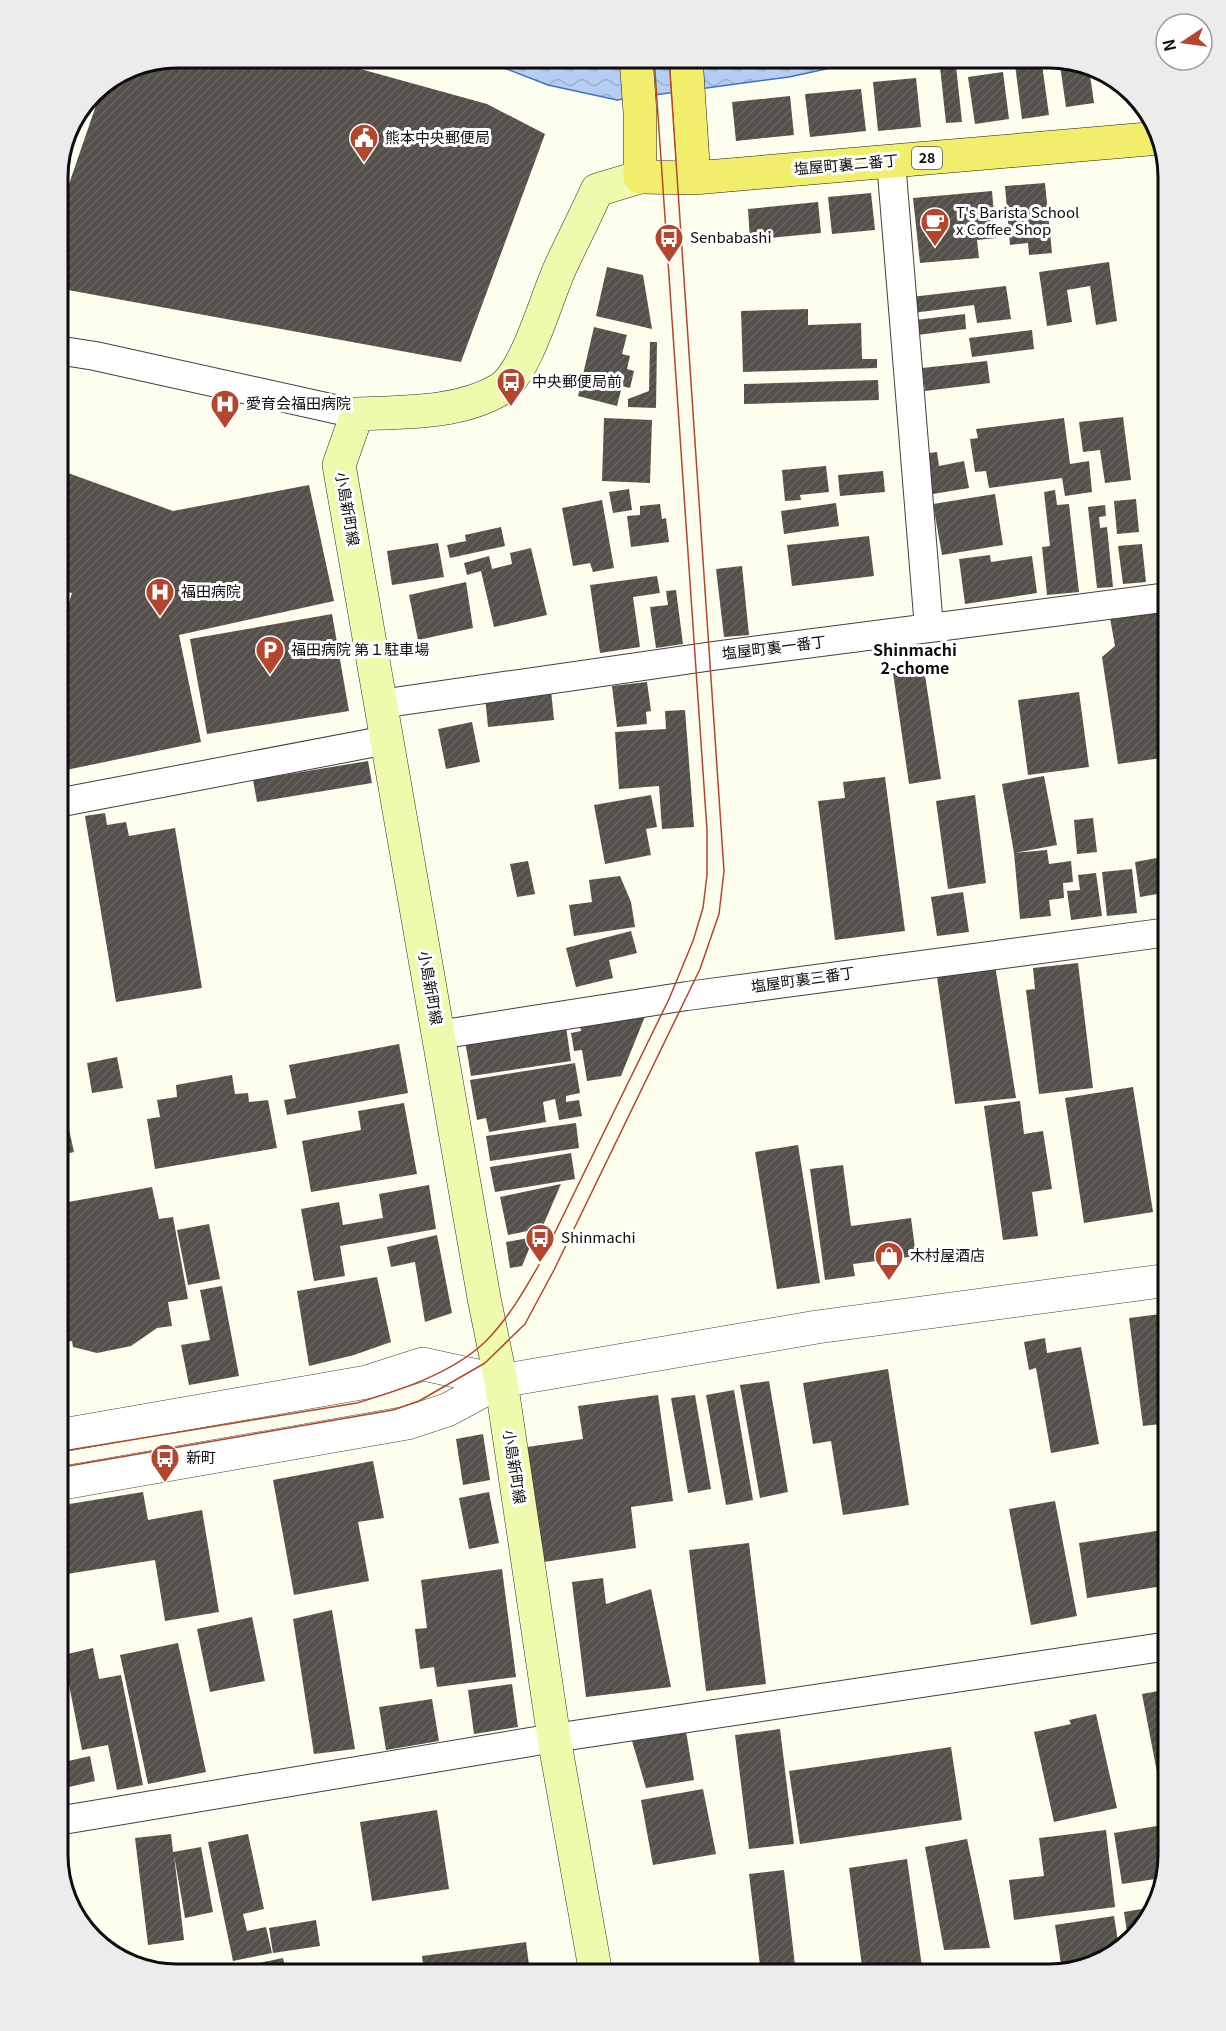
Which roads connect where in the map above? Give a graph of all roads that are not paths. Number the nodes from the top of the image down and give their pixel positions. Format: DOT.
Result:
graph roads {
  1 [pos="637,68"];
  2 [pos="687,68"];
  3 [pos="1152,139"];
  4 [pos="891,160"];
  5 [pos="640,177"];
  6 [pos="694,178"];
  7 [pos="68,352"];
  8 [pos="357,414"];
  9 [pos="1158,598"];
  10 [pos="929,628"];
  11 [pos="380,704"];
  12 [pos="387,740"];
  13 [pos="68,801"];
  14 [pos="1158,933"];
  15 [pos="438,1035"];
  16 [pos="1158,1281"];
  17 [pos="501,1381"];
  18 [pos="68,1434"];
  19 [pos="68,1482"];
  20 [pos="1158,1648"];
  21 [pos="554,1738"];
  22 [pos="68,1819"];
  23 [pos="594,1963"];
  1 -- 5 [label="main road"];
  2 -- 6 [label="main road"];
  3 -- 4 [label="main road, 塩屋町裏二番丁 / 28"];
  4 -- 6 [label="main road, 塩屋町裏二番丁 / 28"];
  4 -- 10 [label="street"];
  5 -- 6 [label="main road, 塩屋町裏二番丁 / 28"];
  5 -- 8 [label="main road"];
  7 -- 8 [label="street"];
  8 -- 11 [label="main road, 小島新町線"];
  9 -- 10 [label="street, 塩屋町裏一番丁"];
  10 -- 11 [label="street, 塩屋町裏一番丁"];
  11 -- 12 [label="main road, 小島新町線"];
  12 -- 13 [label="street"];
  12 -- 15 [label="main road, 小島新町線"];
  14 -- 15 [label="street, 塩屋町裏三番丁"];
  15 -- 17 [label="main road, 小島新町線"];
  16 -- 17 [label="street"];
  17 -- 18 [label="street"];
  17 -- 19 [label="street"];
  17 -- 21 [label="main road, 小島新町線"];
  20 -- 21 [label="street"];
  21 -- 22 [label="street"];
  21 -- 23 [label="main road, 小島新町線"];
}
